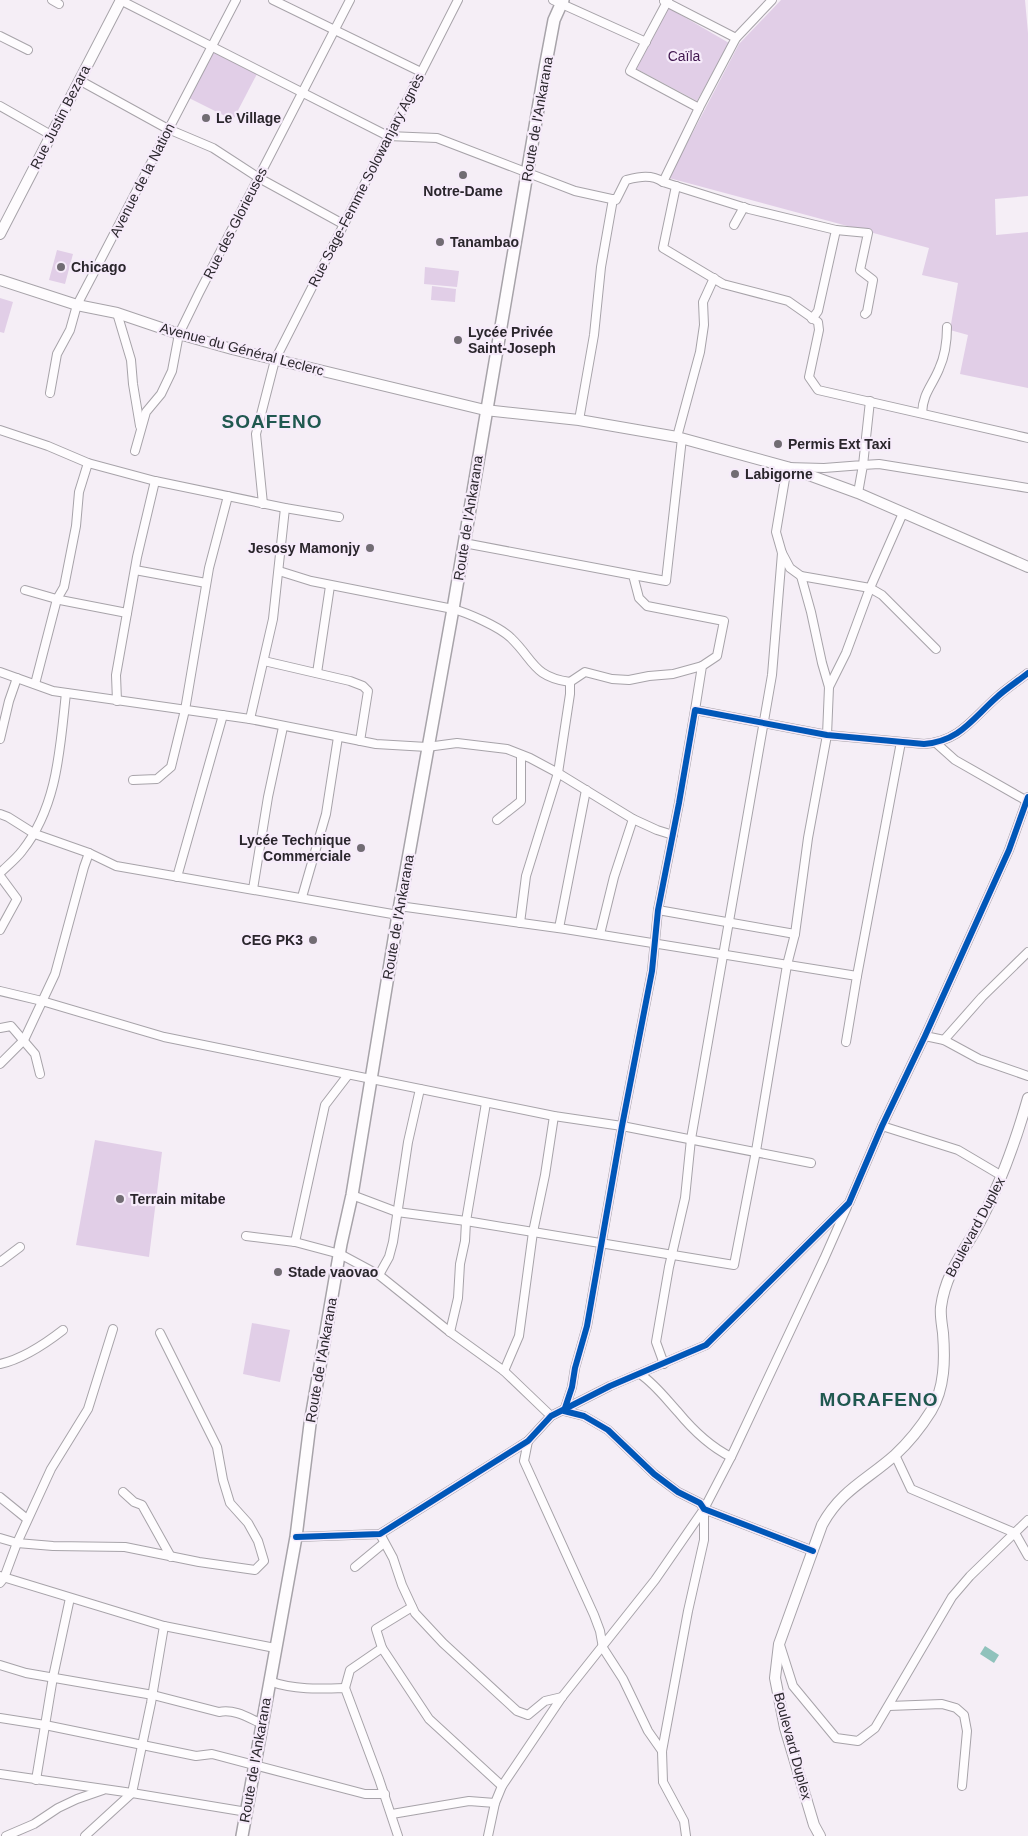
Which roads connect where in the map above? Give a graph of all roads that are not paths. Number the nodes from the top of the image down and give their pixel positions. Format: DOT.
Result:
graph roads {
  1 [pos="120,0"];
  2 [pos="236,0"];
  3 [pos="273,0"];
  4 [pos="350,0"];
  5 [pos="458,0"];
  6 [pos="772,0"];
  7 [pos="560,1"];
  8 [pos="666,1"];
  9 [pos="336,29"];
  10 [pos="0,36"];
  11 [pos="736,38"];
  12 [pos="646,42"];
  13 [pos="210,46"];
  14 [pos="28,50"];
  15 [pos="421,72"];
  16 [pos="79,80"];
  17 [pos="303,92"];
  18 [pos="0,106"];
  19 [pos="699,108"];
  20 [pos="168,129"];
  21 [pos="51,135"];
  22 [pos="388,136"];
  23 [pos="528,174"];
  24 [pos="259,178"];
  25 [pos="663,182"];
  26 [pos="676,186"];
  27 [pos="614,199"];
  28 [pos="744,207"];
  29 [pos="344,224"];
  30 [pos="734,225"];
  31 [pos="836,230"];
  32 [pos="0,234"];
  33 [pos="714,278"];
  34 [pos="0,280"];
  35 [pos="77,305"];
  36 [pos="117,313"];
  37 [pos="865,314"];
  38 [pos="812,319"];
  39 [pos="947,327"];
  40 [pos="179,334"];
  41 [pos="275,360"];
  42 [pos="50,393"];
  43 [pos="870,401"];
  44 [pos="485,410"];
  45 [pos="922,412"];
  46 [pos="578,420"];
  47 [pos="141,428"];
  48 [pos="1,432"];
  49 [pos="680,437"];
  50 [pos="1028,438"];
  51 [pos="135,451"];
  52 [pos="88,462"];
  53 [pos="864,465"];
  54 [pos="787,467"];
  55 [pos="156,481"];
  56 [pos="1028,488"];
  57 [pos="858,493"];
  58 [pos="228,496"];
  59 [pos="263,504"];
  60 [pos="285,508"];
  61 [pos="903,513"];
  62 [pos="339,517"];
  63 [pos="464,543"];
  64 [pos="782,553"];
  65 [pos="1028,567"];
  66 [pos="135,570"];
  67 [pos="279,571"];
  68 [pos="633,575"];
  69 [pos="801,576"];
  70 [pos="206,583"];
  71 [pos="330,586"];
  72 [pos="870,588"];
  73 [pos="25,590"];
  74 [pos="57,599"];
  75 [pos="453,609"];
  76 [pos="127,613"];
  77 [pos="936,649"];
  78 [pos="264,662"];
  79 [pos="702,666"];
  80 [pos="0,672"];
  81 [pos="1028,673"];
  82 [pos="317,674"];
  83 [pos="17,678"];
  84 [pos="570,682"];
  85 [pos="35,684"];
  86 [pos="829,686"];
  87 [pos="66,693"];
  88 [pos="117,701"];
  89 [pos="186,710"];
  90 [pos="694,710"];
  91 [pos="223,715"];
  92 [pos="250,719"];
  93 [pos="764,722"];
  94 [pos="284,727"];
  95 [pos="827,735"];
  96 [pos="338,737"];
  97 [pos="0,739"];
  98 [pos="360,741"];
  99 [pos="901,742"];
  100 [pos="936,743"];
  101 [pos="427,747"];
  102 [pos="522,755"];
  103 [pos="558,773"];
  104 [pos="133,780"];
  105 [pos="586,790"];
  106 [pos="1027,799"];
  107 [pos="0,814"];
  108 [pos="633,819"];
  109 [pos="498,820"];
  110 [pos="35,834"];
  111 [pos="673,835"];
  112 [pos="89,854"];
  113 [pos="0,874"];
  114 [pos="178,877"];
  115 [pos="253,889"];
  116 [pos="302,897"];
  117 [pos="399,910"];
  118 [pos="658,910"];
  119 [pos="728,922"];
  120 [pos="520,923"];
  121 [pos="559,928"];
  122 [pos="0,930"];
  123 [pos="600,934"];
  124 [pos="795,934"];
  125 [pos="655,944"];
  126 [pos="1028,952"];
  127 [pos="724,955"];
  128 [pos="787,964"];
  129 [pos="857,976"];
  130 [pos="0,991"];
  131 [pos="42,1001"];
  132 [pos="0,1028"];
  133 [pos="925,1036"];
  134 [pos="24,1040"];
  135 [pos="944,1040"];
  136 [pos="846,1042"];
  137 [pos="0,1064"];
  138 [pos="40,1074"];
  139 [pos="348,1075"];
  140 [pos="1028,1076"];
  141 [pos="372,1080"];
  142 [pos="420,1089"];
  143 [pos="1028,1098"];
  144 [pos="486,1103"];
  145 [pos="554,1116"];
  146 [pos="622,1126"];
  147 [pos="882,1126"];
  148 [pos="691,1140"];
  149 [pos="756,1151"];
  150 [pos="811,1163"];
  151 [pos="1002,1176"];
  152 [pos="352,1195"];
  153 [pos="848,1203"];
  154 [pos="397,1212"];
  155 [pos="466,1221"];
  156 [pos="533,1232"];
  157 [pos="246,1236"];
  158 [pos="295,1242"];
  159 [pos="602,1244"];
  160 [pos="20,1247"];
  161 [pos="340,1254"];
  162 [pos="672,1256"];
  163 [pos="0,1262"];
  164 [pos="379,1275"];
  165 [pos="63,1330"];
  166 [pos="113,1330"];
  167 [pos="450,1332"];
  168 [pos="160,1333"];
  169 [pos="0,1364"];
  170 [pos="664,1364"];
  171 [pos="504,1371"];
  172 [pos="640,1374"];
  173 [pos="564,1411"];
  174 [pos="551,1416"];
  175 [pos="528,1441"];
  176 [pos="895,1455"];
  177 [pos="730,1458"];
  178 [pos="123,1492"];
  179 [pos="0,1497"];
  180 [pos="704,1509"];
  181 [pos="28,1520"];
  182 [pos="1028,1520"];
  183 [pos="1015,1533"];
  184 [pos="380,1534"];
  185 [pos="296,1537"];
  186 [pos="0,1538"];
  187 [pos="16,1543"];
  188 [pos="384,1543"];
  189 [pos="814,1551"];
  190 [pos="171,1556"];
  191 [pos="1028,1556"];
  192 [pos="355,1567"];
  193 [pos="1,1579"];
  194 [pos="70,1598"];
  195 [pos="412,1607"];
  196 [pos="164,1626"];
  197 [pos="779,1644"];
  198 [pos="275,1648"];
  199 [pos="382,1648"];
  200 [pos="603,1648"];
  201 [pos="0,1665"];
  202 [pos="53,1677"];
  203 [pos="269,1681"];
  204 [pos="345,1688"];
  205 [pos="153,1695"];
  206 [pos="562,1697"];
  207 [pos="889,1706"];
  208 [pos="0,1718"];
  209 [pos="262,1724"];
  210 [pos="45,1725"];
  211 [pos="143,1745"];
  212 [pos="662,1751"];
  213 [pos="255,1764"];
  214 [pos="0,1774"];
  215 [pos="36,1780"];
  216 [pos="502,1786"];
  217 [pos="962,1786"];
  218 [pos="105,1789"];
  219 [pos="132,1793"];
  220 [pos="385,1794"];
  221 [pos="495,1803"];
  222 [pos="246,1812"];
  223 [pos="392,1814"];
  224 [pos="6,1836"];
  225 [pos="85,1836"];
  226 [pos="242,1836"];
  227 [pos="398,1836"];
  228 [pos="488,1836"];
  229 [pos="686,1836"];
  230 [pos="820,1836"];
  1 -- 13 [label="street"];
  1 -- 16 [label="main road, Rue Justin Bezara"];
  2 -- 13 [label="street, Avenue de la Nation"];
  3 -- 9 [label="street"];
  4 -- 9 [label="street, Rue des Glorieuses"];
  5 -- 15 [label="street, Rue Sage-Femme Solowanjary Agnès"];
  6 -- 11 [label="street"];
  7 -- 12 [label="street"];
  7 -- 23 [label="main road, Route de l'Ankarana"];
  8 -- 11 [label="street"];
  8 -- 12 [label="street"];
  9 -- 15 [label="street"];
  9 -- 17 [label="street, Rue des Glorieuses"];
  10 -- 14 [label="street"];
  11 -- 19 [label="street"];
  12 -- 19 [label="street"];
  13 -- 17 [label="street"];
  13 -- 20 [label="street, Avenue de la Nation"];
  15 -- 22 [label="street, Rue Sage-Femme Solowanjary Agnès"];
  16 -- 20 [label="street"];
  16 -- 21 [label="main road, Rue Justin Bezara"];
  17 -- 22 [label="street"];
  17 -- 24 [label="street, Rue des Glorieuses"];
  18 -- 21 [label="street"];
  19 -- 25 [label="street"];
  20 -- 24 [label="street"];
  20 -- 35 [label="street, Avenue de la Nation"];
  21 -- 32 [label="main road, Rue Justin Bezara"];
  22 -- 23 [label="street"];
  22 -- 29 [label="street, Rue Sage-Femme Solowanjary Agnès"];
  23 -- 27 [label="street"];
  23 -- 44 [label="main road, Route de l'Ankarana"];
  24 -- 29 [label="street"];
  24 -- 40 [label="street, Rue des Glorieuses"];
  25 -- 26 [label="street"];
  25 -- 27 [label="street"];
  26 -- 28 [label="street"];
  26 -- 33 [label="street"];
  27 -- 46 [label="street"];
  28 -- 30 [label="street"];
  28 -- 31 [label="street"];
  29 -- 41 [label="street, Rue Sage-Femme Solowanjary Agnès"];
  31 -- 37 [label="street"];
  31 -- 38 [label="street"];
  33 -- 38 [label="street"];
  33 -- 49 [label="street"];
  34 -- 35 [label="main road, Avenue du Général Leclerc"];
  35 -- 36 [label="main road, Avenue du Général Leclerc"];
  35 -- 42 [label="street, Avenue de la Nation"];
  36 -- 40 [label="main road, Avenue du Général Leclerc"];
  36 -- 47 [label="street"];
  38 -- 43 [label="street"];
  39 -- 45 [label="street"];
  40 -- 41 [label="main road, Avenue du Général Leclerc"];
  40 -- 47 [label="street, Rue des Glorieuses"];
  41 -- 44 [label="main road, Avenue du Général Leclerc"];
  41 -- 59 [label="street, Rue Sage-Femme Solowanjary Agnès"];
  43 -- 45 [label="street"];
  43 -- 53 [label="street"];
  44 -- 46 [label="main road, Avenue du Général Leclerc"];
  44 -- 63 [label="main road, Route de l'Ankarana"];
  45 -- 50 [label="street"];
  46 -- 49 [label="main road, Avenue du Général Leclerc"];
  47 -- 51 [label="street, Rue des Glorieuses"];
  48 -- 52 [label="street"];
  49 -- 54 [label="main road, Avenue du Général Leclerc"];
  49 -- 68 [label="street"];
  52 -- 55 [label="street"];
  52 -- 74 [label="street"];
  53 -- 54 [label="street"];
  53 -- 56 [label="street"];
  53 -- 57 [label="street"];
  54 -- 57 [label="main road, Avenue du Général Leclerc"];
  54 -- 64 [label="street"];
  55 -- 58 [label="street"];
  55 -- 66 [label="street"];
  57 -- 61 [label="main road, Avenue du Général Leclerc"];
  58 -- 59 [label="street"];
  58 -- 70 [label="street"];
  59 -- 60 [label="street"];
  60 -- 62 [label="street"];
  60 -- 67 [label="street"];
  61 -- 65 [label="main road, Avenue du Général Leclerc"];
  61 -- 72 [label="street"];
  63 -- 68 [label="street"];
  63 -- 75 [label="main road, Route de l'Ankarana"];
  64 -- 69 [label="street"];
  64 -- 93 [label="street"];
  66 -- 70 [label="street"];
  66 -- 76 [label="street"];
  67 -- 71 [label="street"];
  67 -- 78 [label="street"];
  68 -- 79 [label="street"];
  69 -- 72 [label="street"];
  69 -- 86 [label="street"];
  70 -- 89 [label="street"];
  71 -- 75 [label="street"];
  71 -- 82 [label="street"];
  72 -- 77 [label="street"];
  72 -- 86 [label="street"];
  73 -- 74 [label="street"];
  74 -- 76 [label="street"];
  74 -- 85 [label="street"];
  75 -- 84 [label="street"];
  75 -- 101 [label="main road, Route de l'Ankarana"];
  76 -- 88 [label="street"];
  78 -- 82 [label="street"];
  78 -- 92 [label="street"];
  79 -- 84 [label="street"];
  79 -- 90 [label="street"];
  80 -- 83 [label="street"];
  81 -- 100 [label="street"];
  82 -- 98 [label="street"];
  83 -- 85 [label="street"];
  83 -- 97 [label="street"];
  84 -- 103 [label="street"];
  85 -- 87 [label="street"];
  86 -- 95 [label="street"];
  87 -- 88 [label="street"];
  87 -- 110 [label="street"];
  88 -- 89 [label="street"];
  89 -- 91 [label="street"];
  89 -- 104 [label="street"];
  90 -- 93 [label="street"];
  90 -- 111 [label="street"];
  91 -- 92 [label="street"];
  91 -- 114 [label="street"];
  92 -- 94 [label="street"];
  93 -- 95 [label="street"];
  93 -- 119 [label="street"];
  94 -- 96 [label="street"];
  94 -- 115 [label="street"];
  95 -- 99 [label="street"];
  95 -- 124 [label="street"];
  96 -- 98 [label="street"];
  96 -- 116 [label="street"];
  98 -- 101 [label="street"];
  99 -- 100 [label="street"];
  99 -- 129 [label="street"];
  100 -- 106 [label="street"];
  101 -- 102 [label="street"];
  101 -- 117 [label="main road, Route de l'Ankarana"];
  102 -- 103 [label="street"];
  102 -- 109 [label="street"];
  103 -- 105 [label="street"];
  103 -- 120 [label="street"];
  105 -- 108 [label="street"];
  105 -- 121 [label="street"];
  106 -- 133 [label="street"];
  107 -- 110 [label="street"];
  108 -- 111 [label="street"];
  108 -- 123 [label="street"];
  110 -- 112 [label="street"];
  110 -- 113 [label="street"];
  111 -- 118 [label="street"];
  112 -- 114 [label="street"];
  112 -- 131 [label="street"];
  113 -- 122 [label="street"];
  114 -- 115 [label="street"];
  115 -- 116 [label="street"];
  116 -- 117 [label="street"];
  117 -- 120 [label="street"];
  117 -- 141 [label="main road, Route de l'Ankarana"];
  118 -- 119 [label="street"];
  118 -- 125 [label="street"];
  119 -- 124 [label="street"];
  119 -- 127 [label="street"];
  120 -- 121 [label="street"];
  121 -- 123 [label="street"];
  123 -- 125 [label="street"];
  124 -- 128 [label="street"];
  125 -- 127 [label="street"];
  125 -- 146 [label="street"];
  126 -- 135 [label="street"];
  127 -- 128 [label="street"];
  127 -- 148 [label="street"];
  128 -- 129 [label="street"];
  128 -- 149 [label="street"];
  129 -- 136 [label="street"];
  130 -- 131 [label="street"];
  131 -- 134 [label="street"];
  131 -- 139 [label="street"];
  132 -- 134 [label="street"];
  133 -- 135 [label="street"];
  133 -- 147 [label="street"];
  134 -- 137 [label="street"];
  134 -- 138 [label="street"];
  135 -- 140 [label="street"];
  139 -- 141 [label="street"];
  139 -- 158 [label="street"];
  141 -- 142 [label="street"];
  141 -- 152 [label="main road, Route de l'Ankarana"];
  142 -- 144 [label="street"];
  142 -- 154 [label="street"];
  143 -- 151 [label="main road, Boulevard Duplex"];
  144 -- 145 [label="street"];
  144 -- 155 [label="street"];
  145 -- 146 [label="street"];
  145 -- 156 [label="street"];
  146 -- 148 [label="street"];
  146 -- 159 [label="street"];
  147 -- 151 [label="street"];
  147 -- 153 [label="street"];
  148 -- 149 [label="street"];
  148 -- 162 [label="street"];
  149 -- 150 [label="street"];
  149 -- 162 [label="street"];
  151 -- 176 [label="main road, Boulevard Duplex"];
  152 -- 154 [label="street"];
  152 -- 161 [label="main road, Route de l'Ankarana"];
  153 -- 170 [label="street"];
  153 -- 177 [label="street"];
  154 -- 155 [label="street"];
  154 -- 164 [label="street"];
  155 -- 156 [label="street"];
  155 -- 167 [label="street"];
  156 -- 159 [label="street"];
  156 -- 171 [label="street"];
  157 -- 158 [label="street"];
  158 -- 161 [label="street"];
  159 -- 162 [label="street"];
  159 -- 173 [label="street"];
  160 -- 163 [label="street"];
  161 -- 164 [label="street"];
  161 -- 185 [label="main road, Route de l'Ankarana"];
  162 -- 170 [label="street"];
  164 -- 167 [label="street"];
  165 -- 169 [label="street"];
  166 -- 181 [label="street"];
  167 -- 171 [label="street"];
  168 -- 190 [label="street"];
  170 -- 172 [label="street"];
  171 -- 174 [label="street"];
  172 -- 173 [label="street"];
  172 -- 177 [label="street"];
  173 -- 174 [label="street"];
  173 -- 180 [label="street"];
  174 -- 175 [label="street"];
  175 -- 184 [label="street"];
  175 -- 200 [label="street"];
  176 -- 183 [label="street"];
  176 -- 189 [label="main road, Boulevard Duplex"];
  177 -- 180 [label="street"];
  178 -- 190 [label="street"];
  179 -- 181 [label="street"];
  180 -- 189 [label="street"];
  180 -- 200 [label="street"];
  180 -- 212 [label="street"];
  181 -- 187 [label="street"];
  182 -- 183 [label="street"];
  183 -- 191 [label="street"];
  183 -- 207 [label="street"];
  184 -- 185 [label="street"];
  184 -- 188 [label="street"];
  185 -- 198 [label="main road, Route de l'Ankarana"];
  186 -- 187 [label="street"];
  187 -- 190 [label="street"];
  187 -- 193 [label="street"];
  188 -- 192 [label="street"];
  188 -- 195 [label="street"];
  189 -- 197 [label="main road, Boulevard Duplex"];
  193 -- 194 [label="street"];
  194 -- 196 [label="street"];
  194 -- 202 [label="street"];
  195 -- 199 [label="street"];
  195 -- 206 [label="street"];
  196 -- 198 [label="street"];
  196 -- 205 [label="street"];
  197 -- 207 [label="street"];
  197 -- 230 [label="main road, Boulevard Duplex"];
  198 -- 203 [label="main road, Route de l'Ankarana"];
  199 -- 204 [label="street"];
  199 -- 216 [label="street"];
  200 -- 206 [label="street"];
  200 -- 212 [label="street"];
  201 -- 202 [label="street"];
  202 -- 205 [label="street"];
  202 -- 210 [label="street"];
  203 -- 204 [label="street"];
  203 -- 209 [label="main road, Route de l'Ankarana"];
  204 -- 220 [label="street"];
  205 -- 209 [label="street"];
  205 -- 211 [label="street"];
  206 -- 216 [label="street"];
  207 -- 217 [label="street"];
  208 -- 210 [label="street"];
  209 -- 213 [label="main road, Route de l'Ankarana"];
  210 -- 211 [label="street"];
  210 -- 215 [label="street"];
  211 -- 213 [label="street"];
  211 -- 219 [label="street"];
  212 -- 229 [label="street"];
  213 -- 220 [label="street"];
  213 -- 222 [label="main road, Route de l'Ankarana"];
  214 -- 215 [label="street"];
  215 -- 218 [label="street"];
  216 -- 221 [label="street"];
  218 -- 219 [label="street"];
  218 -- 224 [label="street"];
  219 -- 222 [label="street"];
  219 -- 225 [label="street"];
  220 -- 223 [label="street"];
  221 -- 223 [label="street"];
  221 -- 228 [label="street"];
  222 -- 226 [label="main road, Route de l'Ankarana"];
  223 -- 227 [label="street"];
}
